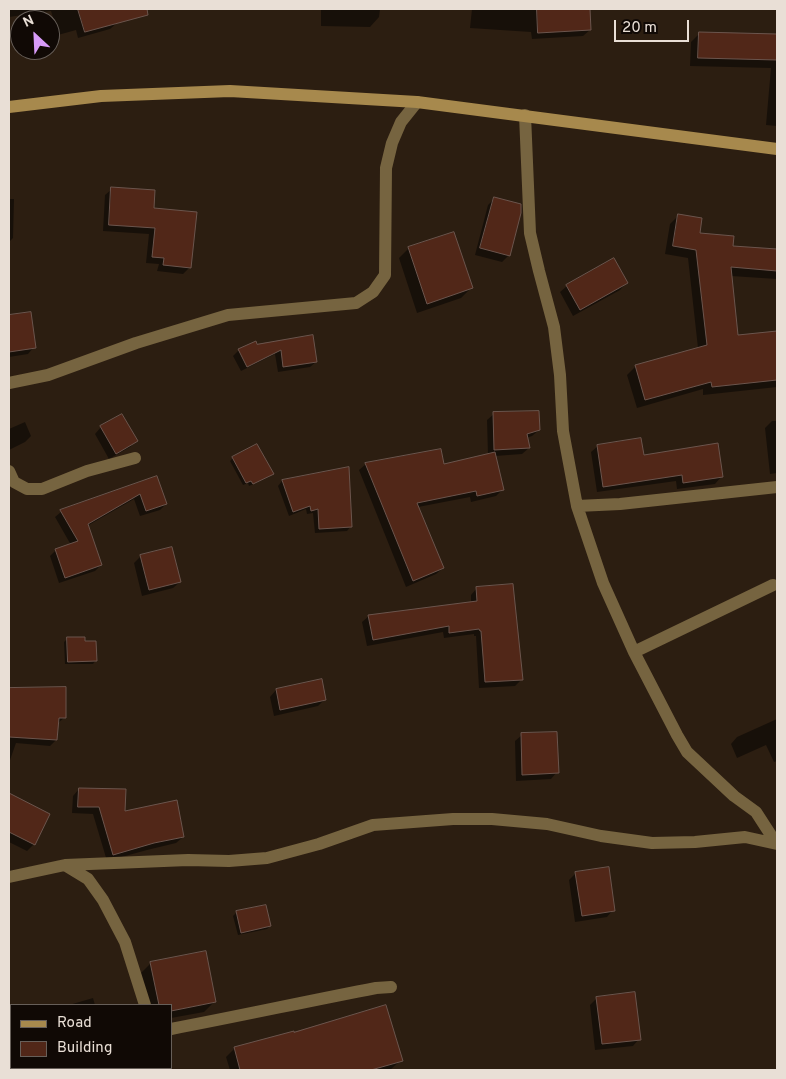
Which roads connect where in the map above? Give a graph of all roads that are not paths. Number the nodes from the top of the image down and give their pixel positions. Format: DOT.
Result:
graph roads {
  1 [pos="416,102"];
  2 [pos="9,107"];
  3 [pos="525,116"];
  4 [pos="777,149"];
  5 [pos="9,383"];
  6 [pos="135,458"];
  7 [pos="9,471"];
  8 [pos="777,487"];
  9 [pos="577,506"];
  10 [pos="772,586"];
  11 [pos="634,652"];
  12 [pos="777,844"];
  13 [pos="65,865"];
  14 [pos="9,877"];
  15 [pos="391,987"];
  16 [pos="144,1004"];
  17 [pos="172,1029"];
  1 -- 2 [label="main road"];
  1 -- 3 [label="main road"];
  1 -- 5 [label="street"];
  3 -- 4 [label="main road"];
  3 -- 9 [label="street"];
  6 -- 7 [label="street"];
  8 -- 9 [label="street"];
  9 -- 11 [label="street"];
  10 -- 11 [label="street"];
  11 -- 12 [label="street"];
  12 -- 13 [label="street"];
  13 -- 14 [label="street"];
  13 -- 16 [label="street"];
  15 -- 17 [label="street"];
}
